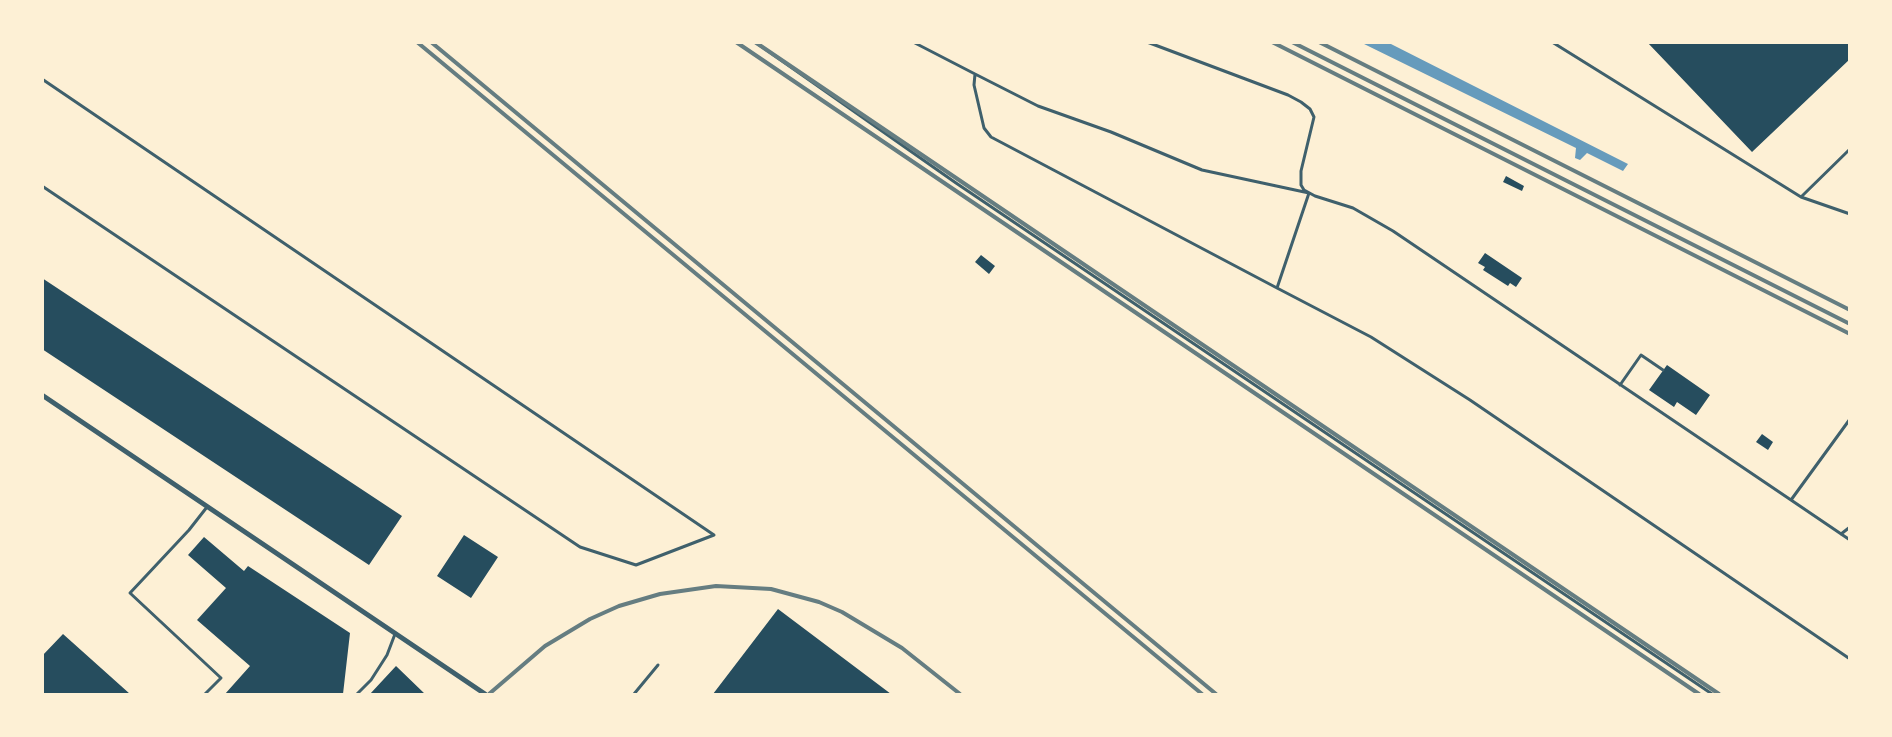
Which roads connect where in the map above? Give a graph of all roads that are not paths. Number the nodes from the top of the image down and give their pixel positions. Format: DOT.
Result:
graph roads {
  1 [pos="755,42"];
  2 [pos="913,42"];
  3 [pos="1147,42"];
  4 [pos="1552,42"];
  5 [pos="975,74"];
  6 [pos="42,78"];
  7 [pos="1850,149"];
  8 [pos="42,186"];
  9 [pos="1309,193"];
  10 [pos="1801,197"];
  11 [pos="1850,214"];
  12 [pos="1277,288"];
  13 [pos="1663,370"];
  14 [pos="1620,385"];
  15 [pos="42,395"];
  16 [pos="1850,419"];
  17 [pos="1791,500"];
  18 [pos="208,506"];
  19 [pos="1850,527"];
  20 [pos="1841,534"];
  21 [pos="1850,540"];
  22 [pos="396,634"];
  23 [pos="1850,659"];
  24 [pos="658,665"];
  25 [pos="205,694"];
  26 [pos="357,694"];
  27 [pos="485,694"];
  28 [pos="634,694"];
  29 [pos="1712,694"];
  1 -- 29 [label="lane"];
  2 -- 5 [label="lane"];
  3 -- 9 [label="lane"];
  4 -- 10 [label="lane"];
  5 -- 9 [label="lane"];
  5 -- 12 [label="lane"];
  6 -- 8 [label="lane"];
  7 -- 10 [label="lane"];
  9 -- 12 [label="lane"];
  9 -- 14 [label="lane"];
  10 -- 11 [label="lane"];
  12 -- 23 [label="lane"];
  13 -- 14 [label="lane"];
  14 -- 17 [label="lane"];
  15 -- 18 [label="street"];
  16 -- 17 [label="lane"];
  17 -- 20 [label="lane"];
  18 -- 22 [label="street"];
  18 -- 25 [label="lane"];
  19 -- 20 [label="lane"];
  20 -- 21 [label="lane"];
  22 -- 26 [label="lane"];
  22 -- 27 [label="street"];
  24 -- 28 [label="lane"];
}
